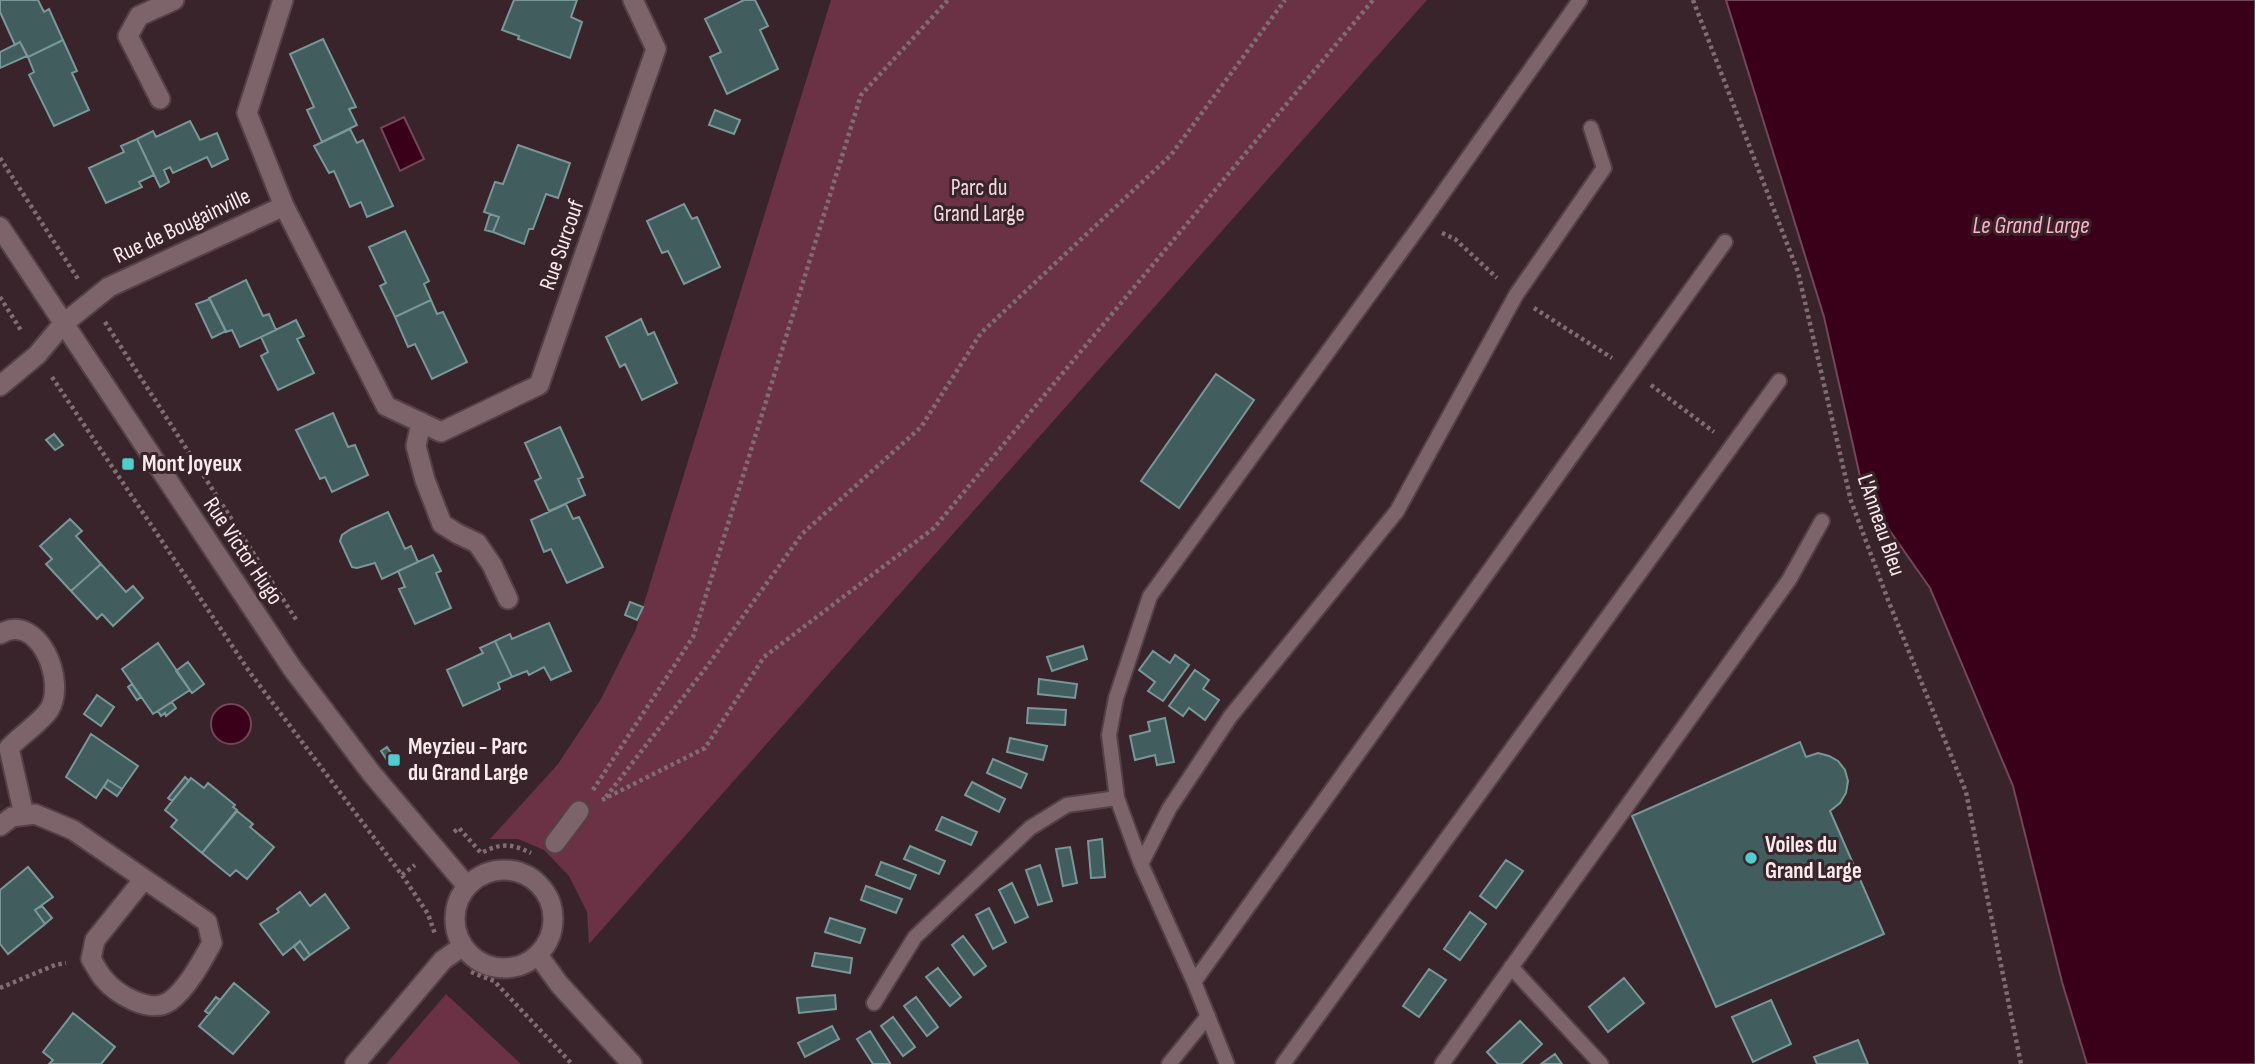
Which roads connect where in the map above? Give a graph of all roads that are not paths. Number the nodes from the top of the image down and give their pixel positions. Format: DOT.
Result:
graph roads {
  1 [pos="174,0"];
  2 [pos="283,0"];
  3 [pos="633,0"];
  4 [pos="1580,0"];
  5 [pos="160,99"];
  6 [pos="1591,128"];
  7 [pos="284,206"];
  8 [pos="0,227"];
  9 [pos="1725,242"];
  10 [pos="63,324"];
  11 [pos="1779,381"];
  12 [pos="0,386"];
  13 [pos="421,422"];
  14 [pos="1822,521"];
  15 [pos="508,599"];
  16 [pos="0,634"];
  17 [pos="4,747"];
  18 [pos="1117,799"];
  19 [pos="579,811"];
  20 [pos="24,815"];
  21 [pos="0,826"];
  22 [pos="555,843"];
  23 [pos="1141,864"];
  24 [pos="144,878"];
  25 [pos="467,886"];
  26 [pos="463,946"];
  27 [pos="538,955"];
  28 [pos="1511,967"];
  29 [pos="1194,982"];
  30 [pos="874,1003"];
  31 [pos="1208,1016"];
  32 [pos="355,1064"];
  33 [pos="632,1064"];
  34 [pos="1169,1064"];
  35 [pos="1227,1064"];
  36 [pos="1283,1064"];
  37 [pos="1442,1064"];
  38 [pos="1601,1064"];
  1 -- 5 [label="street"];
  2 -- 7 [label="street, Rue de Bougainville"];
  3 -- 13 [label="street, Rue Surcouf"];
  4 -- 18 [label="lane"];
  6 -- 23 [label="lane"];
  7 -- 10 [label="street, Rue de Bougainville"];
  7 -- 13 [label="street, Rue Surcouf"];
  8 -- 10 [label="street, Rue Victor Hugo"];
  9 -- 29 [label="lane"];
  10 -- 12 [label="street, Rue de Bougainville"];
  10 -- 25 [label="street, Rue Victor Hugo"];
  11 -- 36 [label="lane"];
  13 -- 15 [label="street"];
  14 -- 28 [label="lane"];
  16 -- 17 [label="street"];
  17 -- 20 [label="street"];
  18 -- 23 [label="lane"];
  18 -- 30 [label="lane"];
  19 -- 22 [label="street"];
  20 -- 21 [label="street"];
  20 -- 24 [label="street"];
  23 -- 29 [label="lane"];
  24 -- 24 [label="street"];
  25 -- 26 [label="street"];
  25 -- 27 [label="street"];
  26 -- 27 [label="street"];
  26 -- 32 [label="street"];
  27 -- 33 [label="street"];
  28 -- 37 [label="lane"];
  28 -- 38 [label="lane"];
  29 -- 31 [label="lane"];
  31 -- 34 [label="lane"];
  31 -- 35 [label="lane"];
}
